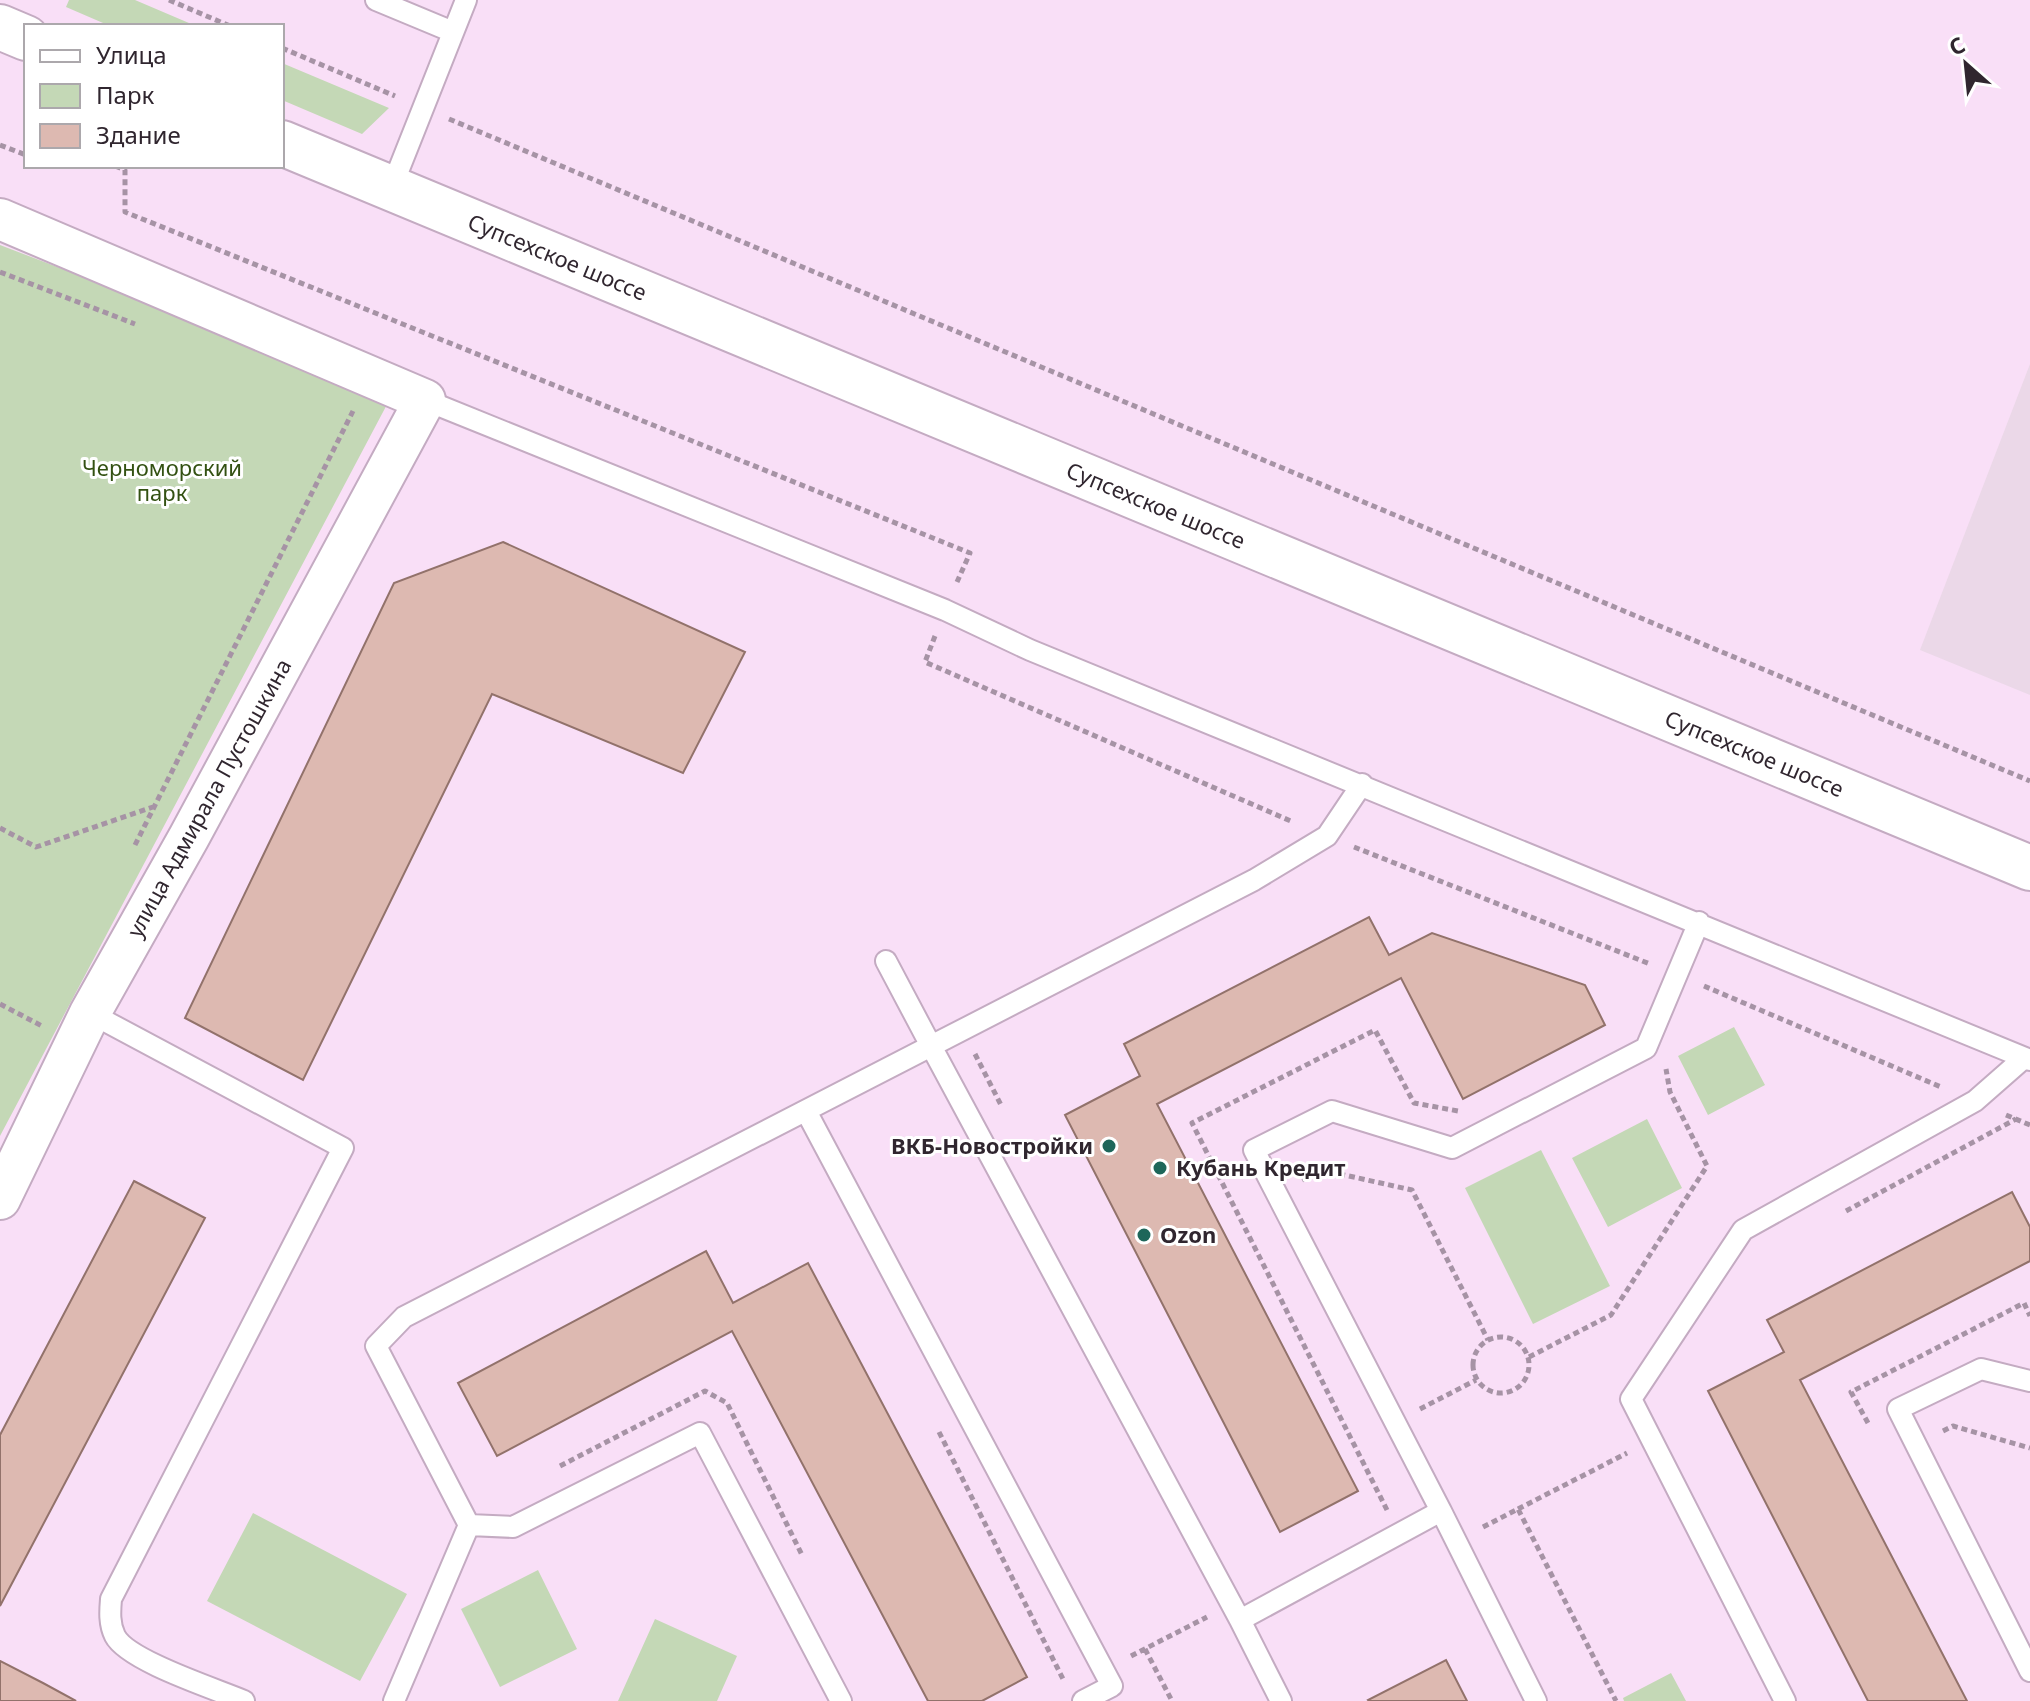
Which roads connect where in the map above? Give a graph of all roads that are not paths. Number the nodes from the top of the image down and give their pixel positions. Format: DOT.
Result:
graph roads {
  1 [pos="376,0"];
  2 [pos="466,0"];
  3 [pos="0,27"];
  4 [pos="453,32"];
  5 [pos="24,37"];
  6 [pos="284,144"];
  7 [pos="391,189"];
  8 [pos="0,219"];
  9 [pos="425,400"];
  10 [pos="1362,784"];
  11 [pos="2030,868"];
  12 [pos="1699,922"];
  13 [pos="886,961"];
  14 [pos="90,1013"];
  15 [pos="931,1046"];
  16 [pos="2027,1059"];
  17 [pos="806,1111"];
  18 [pos="0,1199"];
  19 [pos="2030,1381"];
  20 [pos="1441,1511"];
  21 [pos="469,1525"];
  22 [pos="1240,1620"];
  23 [pos="2030,1671"];
  24 [pos="1116,1693"];
  25 [pos="1076,1695"];
  26 [pos="244,1701"];
  27 [pos="394,1701"];
  28 [pos="841,1701"];
  29 [pos="1281,1701"];
  30 [pos="1536,1701"];
  31 [pos="1785,1701"];
  1 -- 4 [label="lane"];
  2 -- 4 [label="lane"];
  3 -- 5 [label="main road"];
  4 -- 7 [label="lane"];
  6 -- 7 [label="main road, Супсехское шоссе"];
  7 -- 11 [label="main road, Супсехское шоссе"];
  8 -- 9 [label="street"];
  9 -- 10 [label="lane"];
  9 -- 14 [label="street, улица Адмирала Пустошкина"];
  10 -- 12 [label="lane"];
  10 -- 15 [label="lane"];
  12 -- 16 [label="lane"];
  12 -- 20 [label="lane"];
  13 -- 15 [label="lane"];
  14 -- 18 [label="street, улица Адмирала Пустошкина"];
  14 -- 26 [label="lane"];
  15 -- 17 [label="lane"];
  15 -- 22 [label="lane"];
  16 -- 31 [label="lane"];
  17 -- 21 [label="lane"];
  17 -- 24 [label="lane"];
  19 -- 23 [label="lane"];
  20 -- 22 [label="lane"];
  20 -- 30 [label="lane"];
  21 -- 27 [label="lane"];
  21 -- 28 [label="lane"];
  22 -- 29 [label="lane"];
  24 -- 25 [label="lane"];
}
